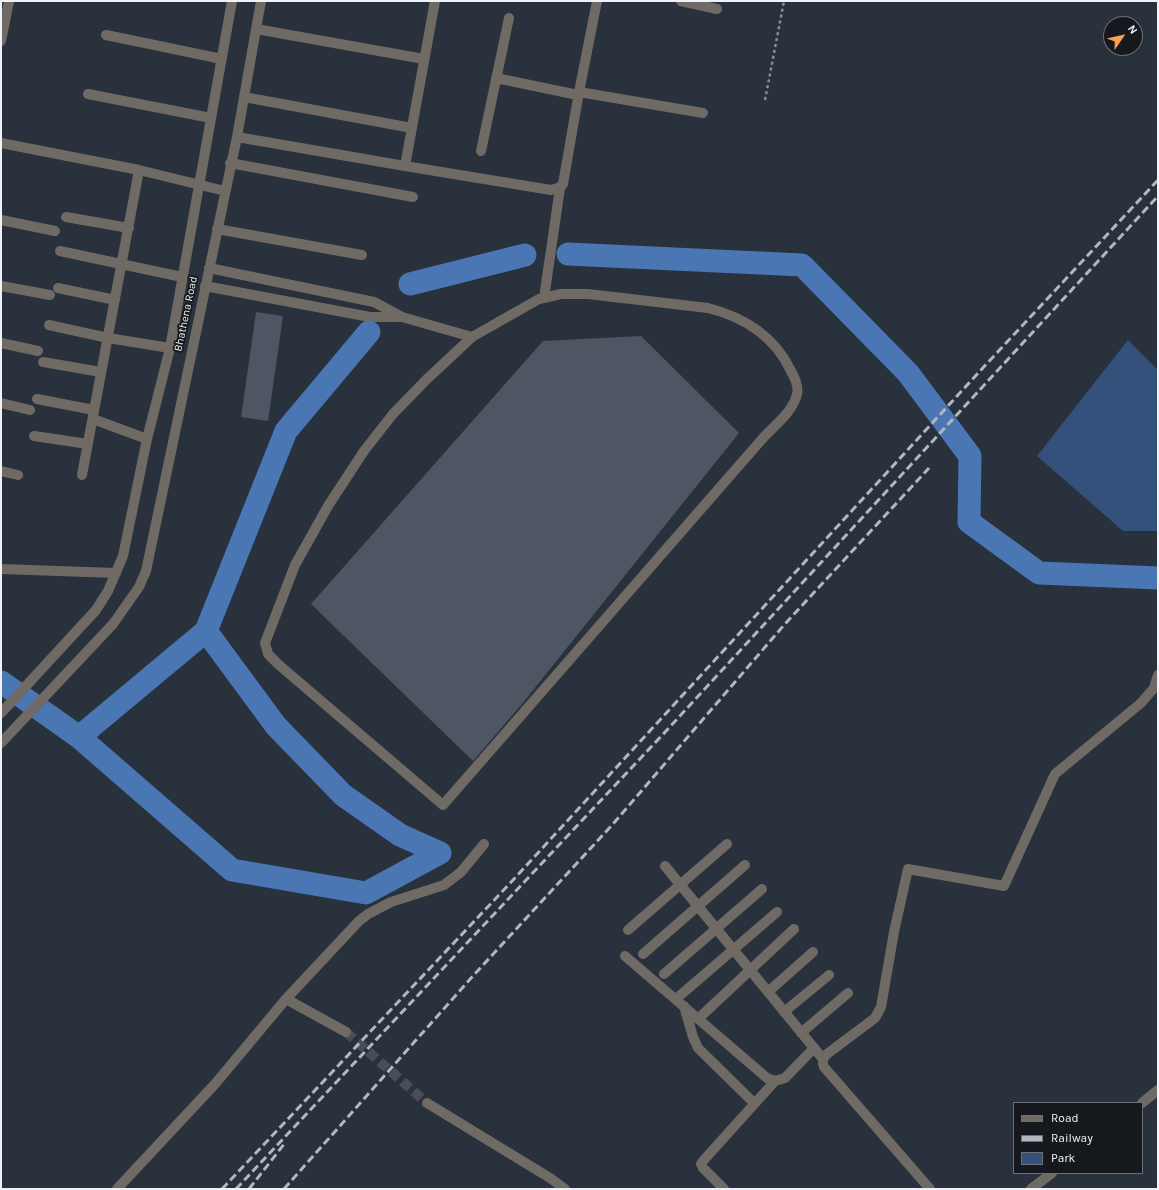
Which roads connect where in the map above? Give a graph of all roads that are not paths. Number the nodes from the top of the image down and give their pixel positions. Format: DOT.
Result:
graph roads {
  1 [pos="9,1"];
  2 [pos="232,1"];
  3 [pos="261,1"];
  4 [pos="435,1"];
  5 [pos="597,1"];
  6 [pos="681,1"];
  7 [pos="717,9"];
  8 [pos="509,18"];
  9 [pos="256,29"];
  10 [pos="106,35"];
  11 [pos="1,41"];
  12 [pos="222,59"];
  13 [pos="424,59"];
  14 [pos="496,78"];
  15 [pos="88,94"];
  16 [pos="579,94"];
  17 [pos="244,97"];
  18 [pos="703,113"];
  19 [pos="211,118"];
  20 [pos="412,128"];
  21 [pos="237,136"];
  22 [pos="1,143"];
  23 [pos="481,151"];
  24 [pos="230,163"];
  25 [pos="405,166"];
  26 [pos="139,170"];
  27 [pos="199,185"];
  28 [pos="560,188"];
  29 [pos="225,191"];
  30 [pos="413,197"];
  31 [pos="66,217"];
  32 [pos="1,220"];
  33 [pos="129,228"];
  34 [pos="217,229"];
  35 [pos="56,231"];
  36 [pos="60,251"];
  37 [pos="362,255"];
  38 [pos="122,264"];
  39 [pos="209,268"];
  40 [pos="182,277"];
  41 [pos="1,286"];
  42 [pos="205,286"];
  43 [pos="58,288"];
  44 [pos="50,295"];
  45 [pos="544,298"];
  46 [pos="115,300"];
  47 [pos="402,317"];
  48 [pos="50,326"];
  49 [pos="472,337"];
  50 [pos="108,338"];
  51 [pos="1,343"];
  52 [pos="170,348"];
  53 [pos="38,351"];
  54 [pos="43,362"];
  55 [pos="101,372"];
  56 [pos="37,399"];
  57 [pos="1,403"];
  58 [pos="30,410"];
  59 [pos="93,414"];
  60 [pos="34,436"];
  61 [pos="147,439"];
  62 [pos="88,444"];
  63 [pos="1,471"];
  64 [pos="18,475"];
  65 [pos="82,475"];
  66 [pos="1,569"];
  67 [pos="116,574"];
  68 [pos="1158,675"];
  69 [pos="1,712"];
  70 [pos="3,742"];
  71 [pos="484,844"];
  72 [pos="727,844"];
  73 [pos="745,865"];
  74 [pos="665,866"];
  75 [pos="680,885"];
  76 [pos="762,889"];
  77 [pos="698,906"];
  78 [pos="777,912"];
  79 [pos="716,928"];
  80 [pos="794,929"];
  81 [pos="628,930"];
  82 [pos="733,950"];
  83 [pos="813,952"];
  84 [pos="643,954"];
  85 [pos="625,956"];
  86 [pos="751,971"];
  87 [pos="664,974"];
  88 [pos="829,975"];
  89 [pos="768,992"];
  90 [pos="848,992"];
  91 [pos="286,999"];
  92 [pos="680,1003"];
  93 [pos="784,1012"];
  94 [pos="698,1019"];
  95 [pos="346,1032"];
  96 [pos="801,1033"];
  97 [pos="814,1048"];
  98 [pos="823,1059"];
  99 [pos="775,1081"];
  100 [pos="1158,1090"];
  101 [pos="1143,1102"];
  102 [pos="427,1103"];
  103 [pos="754,1103"];
  104 [pos="1051,1174"];
  105 [pos="117,1189"];
  106 [pos="565,1189"];
  107 [pos="724,1189"];
  108 [pos="930,1189"];
  109 [pos="1031,1189"];
  1 -- 11 [label="street"];
  2 -- 12 [label="street, Bhathena Road"];
  3 -- 9 [label="street, Bhathena Road"];
  4 -- 13 [label="street"];
  5 -- 16 [label="street"];
  6 -- 7 [label="street"];
  8 -- 14 [label="street"];
  9 -- 13 [label="street"];
  9 -- 17 [label="street, Bhathena Road"];
  10 -- 12 [label="street"];
  12 -- 19 [label="street, Bhathena Road"];
  13 -- 20 [label="street"];
  14 -- 16 [label="street"];
  14 -- 23 [label="street"];
  15 -- 19 [label="street"];
  16 -- 18 [label="street"];
  16 -- 28 [label="street"];
  17 -- 20 [label="street"];
  17 -- 21 [label="street, Bhathena Road"];
  19 -- 27 [label="street, Bhathena Road"];
  20 -- 25 [label="street"];
  21 -- 24 [label="street, Bhathena Road"];
  21 -- 25 [label="street"];
  22 -- 26 [label="street"];
  24 -- 29 [label="street, Bhathena Road"];
  24 -- 30 [label="street"];
  25 -- 28 [label="street"];
  26 -- 27 [label="street"];
  26 -- 33 [label="street"];
  27 -- 29 [label="street"];
  27 -- 40 [label="street, Bhathena Road"];
  28 -- 45 [label="street"];
  29 -- 34 [label="street, Bhathena Road"];
  31 -- 33 [label="street"];
  32 -- 35 [label="street"];
  33 -- 38 [label="street"];
  34 -- 37 [label="street"];
  34 -- 39 [label="street, Bhathena Road"];
  36 -- 38 [label="street"];
  38 -- 40 [label="street"];
  38 -- 46 [label="street"];
  39 -- 42 [label="street, Bhathena Road"];
  39 -- 47 [label="street"];
  40 -- 52 [label="street, Bhathena Road"];
  41 -- 44 [label="street"];
  42 -- 47 [label="street"];
  42 -- 70 [label="street, Bhathena Road"];
  43 -- 46 [label="street"];
  45 -- 49 [label="street"];
  45 -- 49 [label="street"];
  46 -- 50 [label="street"];
  47 -- 49 [label="street"];
  48 -- 50 [label="street"];
  50 -- 52 [label="street"];
  50 -- 55 [label="street"];
  51 -- 53 [label="street"];
  52 -- 61 [label="street, Bhathena Road"];
  54 -- 55 [label="street"];
  55 -- 59 [label="street"];
  56 -- 59 [label="street"];
  57 -- 58 [label="street"];
  59 -- 61 [label="street"];
  59 -- 62 [label="street"];
  60 -- 62 [label="street"];
  61 -- 67 [label="street, Bhathena Road"];
  62 -- 65 [label="street"];
  63 -- 64 [label="street"];
  66 -- 67 [label="street"];
  67 -- 69 [label="street, Bhathena Road"];
  68 -- 98 [label="street"];
  71 -- 91 [label="street"];
  72 -- 75 [label="street"];
  73 -- 77 [label="street"];
  74 -- 75 [label="street"];
  75 -- 77 [label="street"];
  75 -- 81 [label="street"];
  76 -- 79 [label="street"];
  77 -- 79 [label="street"];
  77 -- 84 [label="street"];
  78 -- 82 [label="street"];
  79 -- 82 [label="street"];
  79 -- 87 [label="street"];
  80 -- 86 [label="street"];
  82 -- 86 [label="street"];
  82 -- 92 [label="street"];
  83 -- 89 [label="street"];
  85 -- 92 [label="street"];
  86 -- 89 [label="street"];
  86 -- 94 [label="street"];
  88 -- 93 [label="street"];
  89 -- 93 [label="street"];
  90 -- 96 [label="street"];
  91 -- 95 [label="street"];
  91 -- 105 [label="street"];
  92 -- 94 [label="street"];
  92 -- 103 [label="street"];
  93 -- 96 [label="street"];
  94 -- 99 [label="street"];
  96 -- 97 [label="street"];
  97 -- 98 [label="street"];
  97 -- 99 [label="street"];
  98 -- 108 [label="street"];
  99 -- 103 [label="street"];
  100 -- 101 [label="street"];
  102 -- 106 [label="street"];
  103 -- 107 [label="street"];
  104 -- 109 [label="street"];
}
